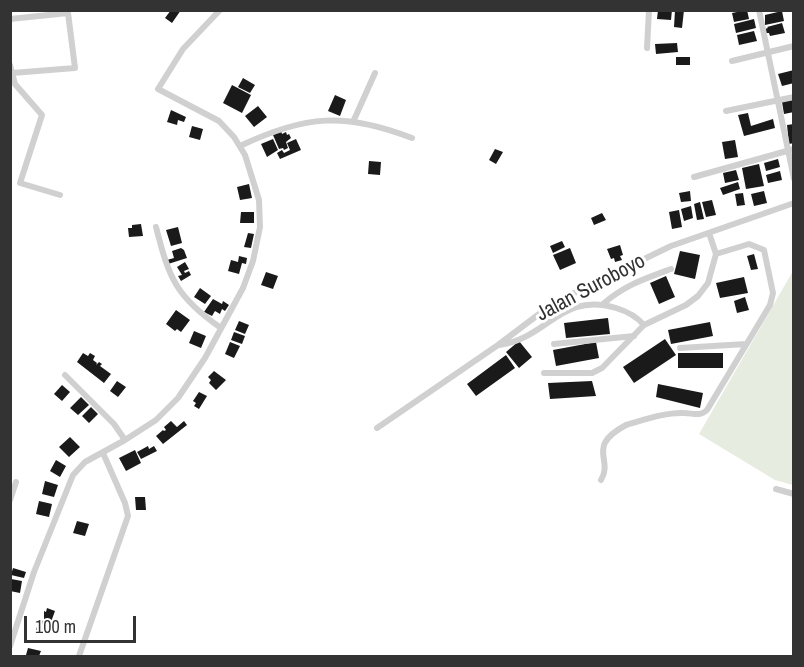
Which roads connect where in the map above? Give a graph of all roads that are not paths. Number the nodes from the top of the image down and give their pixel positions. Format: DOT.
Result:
graph roads {
  1 [pos="220,10"];
  2 [pos="649,10"];
  3 [pos="759,10"];
  4 [pos="69,12"];
  5 [pos="10,20"];
  6 [pos="794,46"];
  7 [pos="647,48"];
  8 [pos="767,53"];
  9 [pos="732,62"];
  10 [pos="10,65"];
  11 [pos="12,73"];
  12 [pos="375,73"];
  13 [pos="794,97"];
  14 [pos="778,100"];
  15 [pos="726,111"];
  16 [pos="353,122"];
  17 [pos="412,138"];
  18 [pos="240,146"];
  19 [pos="791,150"];
  20 [pos="694,177"];
  21 [pos="794,178"];
  22 [pos="60,195"];
  23 [pos="794,203"];
  24 [pos="156,227"];
  25 [pos="709,233"];
  26 [pos="716,254"];
  27 [pos="671,269"];
  28 [pos="603,304"];
  29 [pos="644,325"];
  30 [pos="221,328"];
  31 [pos="635,336"];
  32 [pos="554,344"];
  33 [pos="746,344"];
  34 [pos="498,345"];
  35 [pos="680,348"];
  36 [pos="544,373"];
  37 [pos="64,375"];
  38 [pos="377,428"];
  39 [pos="125,440"];
  40 [pos="103,453"];
  41 [pos="601,480"];
  42 [pos="16,482"];
  43 [pos="776,489"];
  44 [pos="794,494"];
  45 [pos="10,500"];
  46 [pos="10,646"];
  47 [pos="80,657"];
  1 -- 18 [label="street"];
  2 -- 7 [label="street"];
  3 -- 8 [label="street"];
  4 -- 5 [label="street"];
  4 -- 11 [label="street"];
  6 -- 8 [label="street"];
  8 -- 9 [label="street"];
  8 -- 14 [label="street"];
  10 -- 11 [label="street"];
  11 -- 22 [label="street"];
  12 -- 16 [label="street"];
  13 -- 14 [label="street"];
  14 -- 15 [label="street"];
  14 -- 19 [label="street"];
  16 -- 17 [label="street"];
  16 -- 18 [label="street"];
  18 -- 30 [label="street"];
  19 -- 20 [label="street"];
  19 -- 21 [label="street"];
  23 -- 25 [label="street, Jalan Suroboyo"];
  24 -- 30 [label="street"];
  25 -- 26 [label="street"];
  25 -- 34 [label="street, Jalan Suroboyo"];
  26 -- 29 [label="street"];
  26 -- 33 [label="street"];
  27 -- 28 [label="street"];
  28 -- 29 [label="street"];
  28 -- 34 [label="street"];
  29 -- 31 [label="street"];
  30 -- 39 [label="street"];
  31 -- 32 [label="street"];
  31 -- 36 [label="street"];
  33 -- 35 [label="street"];
  33 -- 41 [label="street"];
  34 -- 38 [label="street, Jalan Suroboyo"];
  37 -- 39 [label="street"];
  39 -- 40 [label="street"];
  40 -- 46 [label="street"];
  40 -- 47 [label="street"];
  42 -- 45 [label="street"];
  43 -- 44 [label="street"];
}
